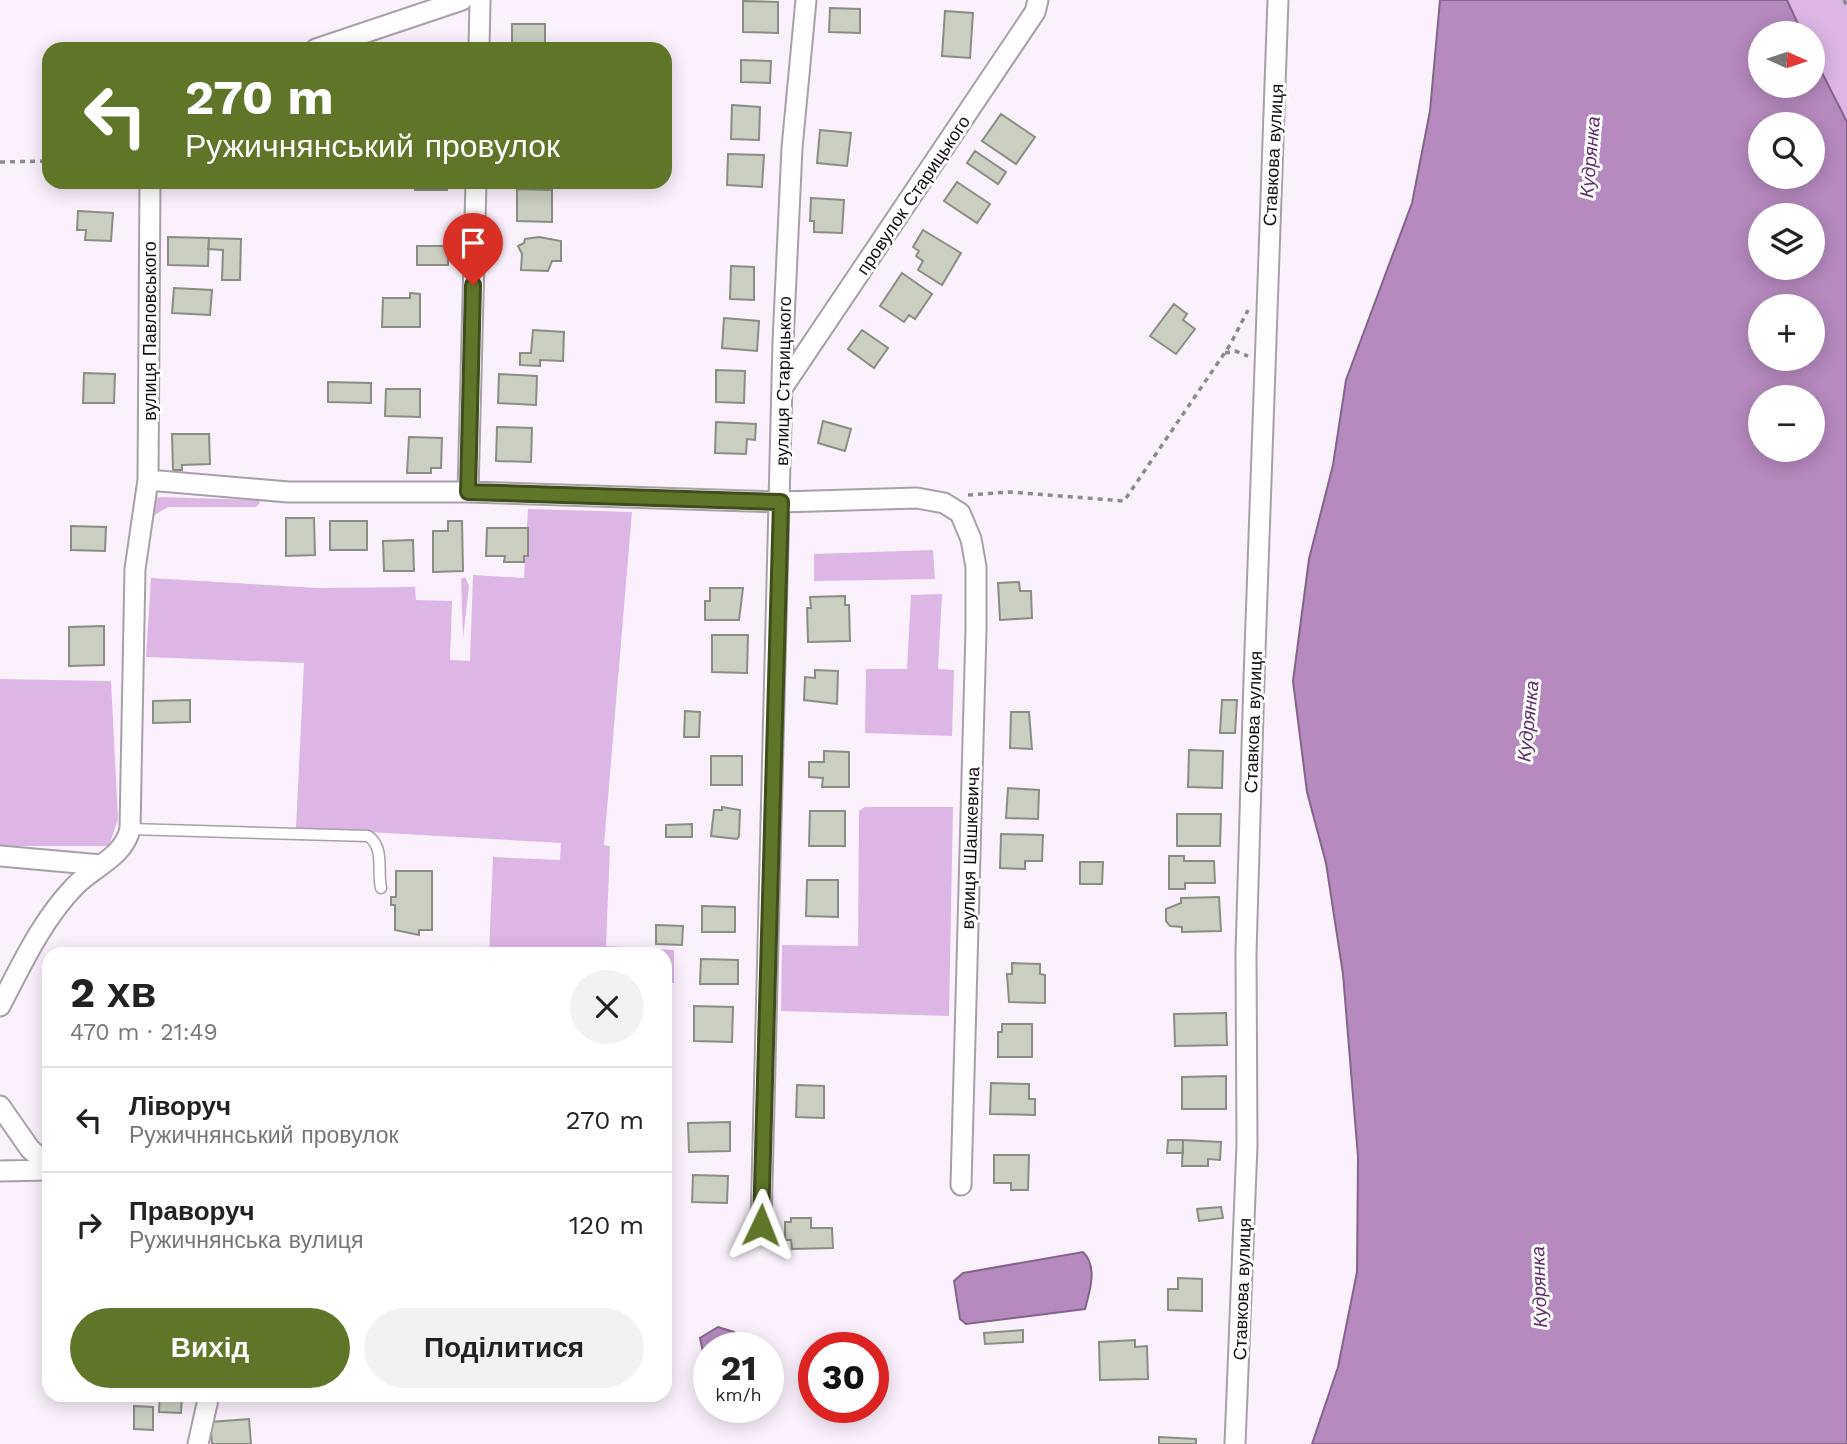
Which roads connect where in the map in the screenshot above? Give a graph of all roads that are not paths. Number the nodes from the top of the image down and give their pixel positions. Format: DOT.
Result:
graph roads {
  1 [pos="462,0"];
  2 [pos="480,0"];
  3 [pos="806,0"];
  4 [pos="1038,0"];
  5 [pos="1278,0"];
  6 [pos="337,42"];
  7 [pos="479,42"];
  8 [pos="150,189"];
  9 [pos="476,189"];
  10 [pos="783,342"];
  11 [pos="810,346"];
  12 [pos="782,387"];
  13 [pos="148,480"];
  14 [pos="468,492"];
  15 [pos="781,502"];
  16 [pos="130,829"];
  17 [pos="0,856"];
  18 [pos="101,865"];
  19 [pos="381,888"];
  20 [pos="0,1006"];
  21 [pos="0,1106"];
  22 [pos="42,1161"];
  23 [pos="42,1168"];
  24 [pos="0,1171"];
  25 [pos="961,1185"];
  26 [pos="761,1225"];
  27 [pos="207,1402"];
  28 [pos="198,1444"];
  29 [pos="1235,1444"];
  1 -- 6 [label="street"];
  2 -- 7 [label="street"];
  3 -- 10 [label="street, вулиця Старицького"];
  4 -- 11 [label="street, провулок Старицького"];
  5 -- 29 [label="street, Ставкова вулиця"];
  8 -- 13 [label="street, вулиця Павловського"];
  9 -- 14 [label="street"];
  10 -- 11 [label="street"];
  10 -- 12 [label="street, вулиця Старицького"];
  11 -- 12 [label="street, провулок Старицького"];
  12 -- 15 [label="street, вулиця Старицького"];
  13 -- 14 [label="street"];
  13 -- 16 [label="street, вулиця Павловського"];
  14 -- 15 [label="street"];
  15 -- 25 [label="street, вулиця Шашкевича"];
  15 -- 26 [label="street, вулиця Старицького"];
  16 -- 18 [label="street"];
  16 -- 19 [label="lane"];
  17 -- 18 [label="street"];
  18 -- 20 [label="street"];
  21 -- 22 [label="street"];
  23 -- 24 [label="street"];
  27 -- 28 [label="street"];
}
